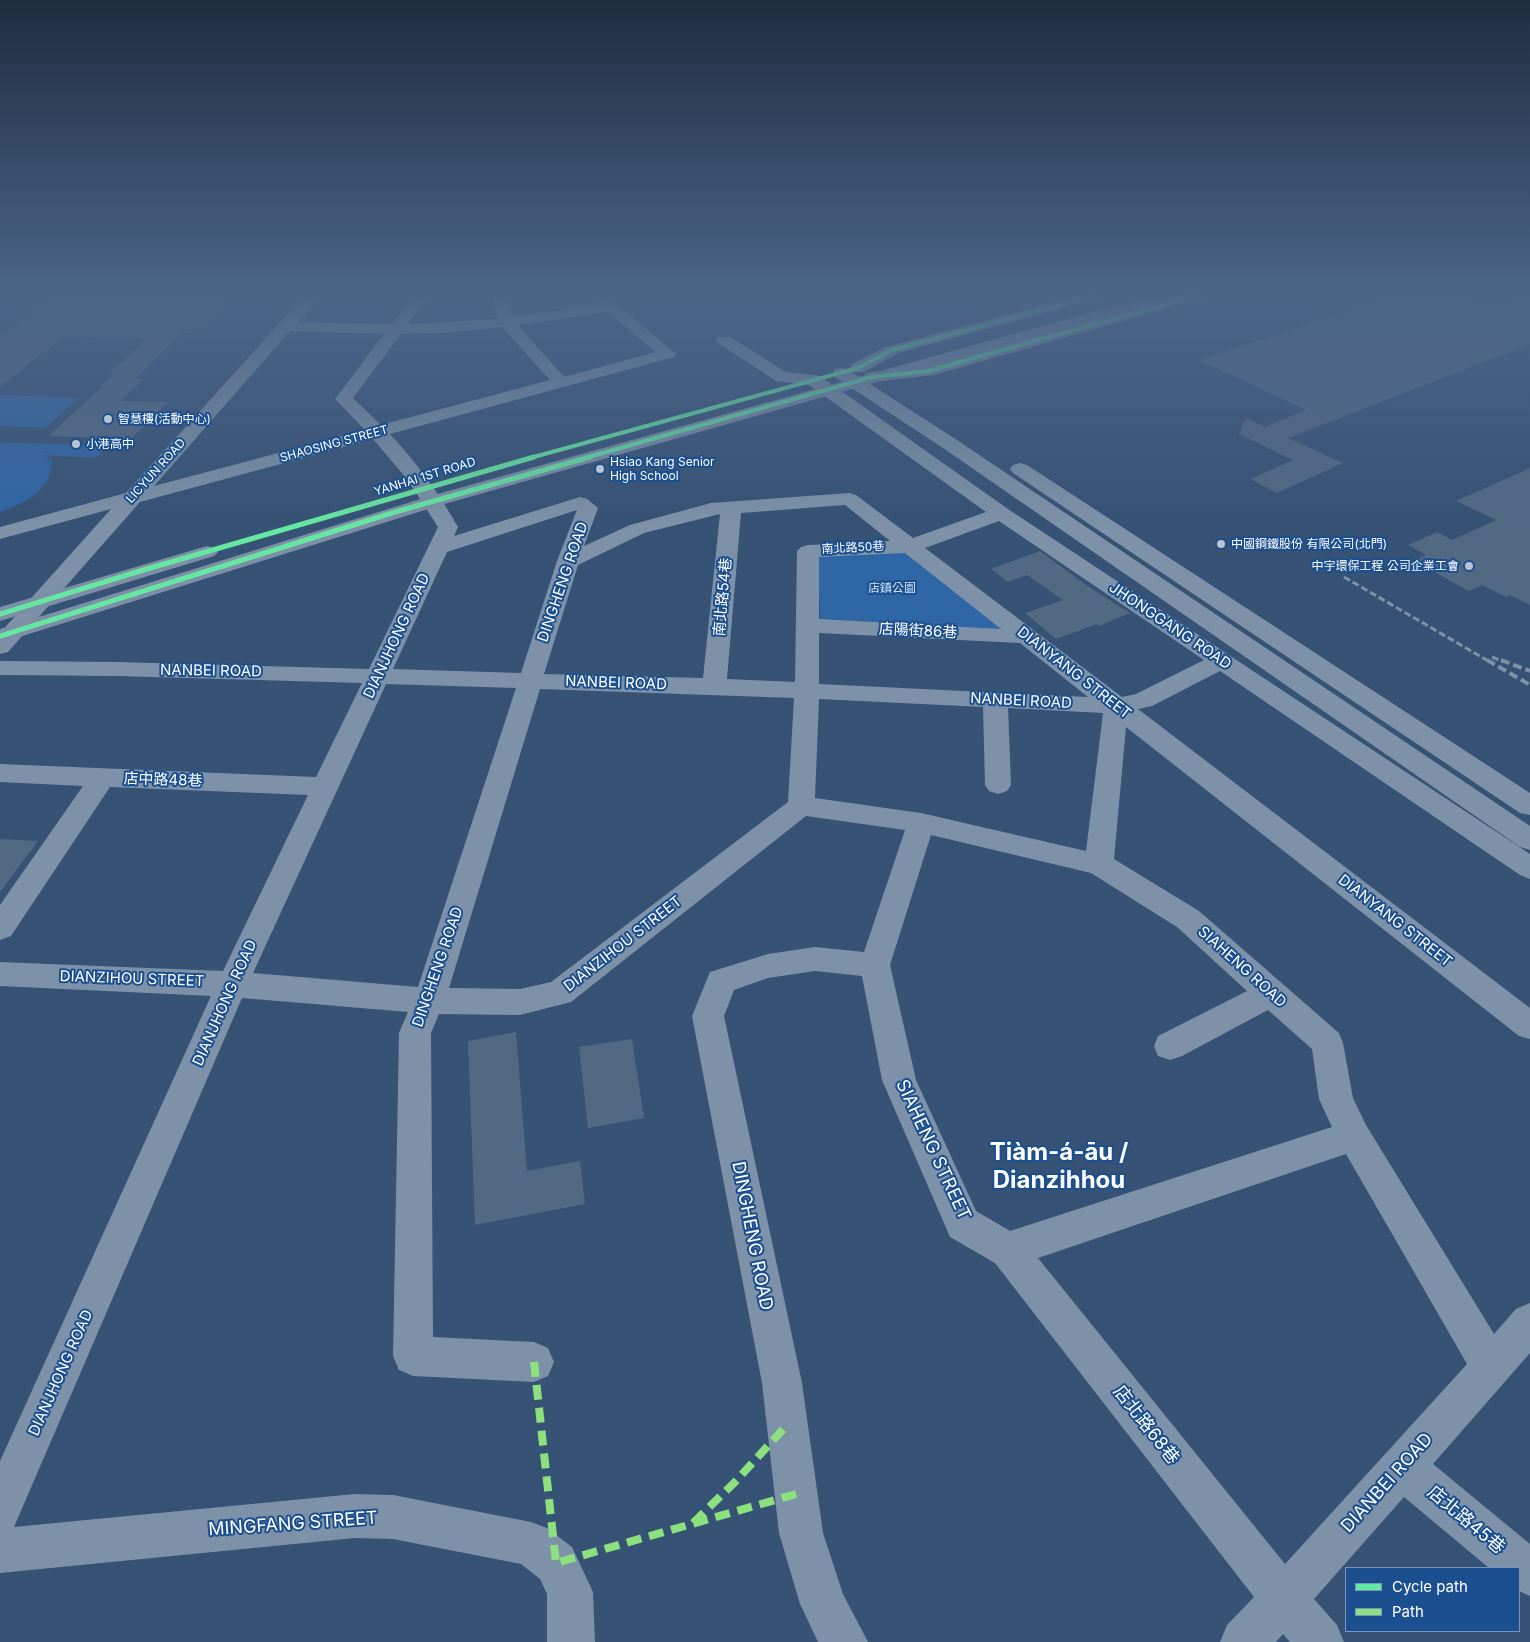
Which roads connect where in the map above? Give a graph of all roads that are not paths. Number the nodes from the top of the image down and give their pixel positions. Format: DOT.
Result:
graph roads {
  1 [pos="244,373"];
  2 [pos="363,373"];
  3 [pos="552,373"];
  4 [pos="599,373"];
  5 [pos="775,373"];
  6 [pos="853,373"];
  7 [pos="862,373"];
  8 [pos="865,373"];
  9 [pos="908,373"];
  10 [pos="844,378"];
  11 [pos="561,383"];
  12 [pos="379,432"];
  13 [pos="430,494"];
  14 [pos="132,499"];
  15 [pos="731,508"];
  16 [pos="1001,513"];
  17 [pos="0,534"];
  18 [pos="910,546"];
  19 [pos="438,548"];
  20 [pos="568,562"];
  21 [pos="40,602"];
  22 [pos="807,625"];
  23 [pos="4,632"];
  24 [pos="1029,637"];
  25 [pos="1222,661"];
  26 [pos="0,668"];
  27 [pos="379,675"];
  28 [pos="530,680"];
  29 [pos="714,686"];
  30 [pos="806,690"];
  31 [pos="995,699"];
  32 [pos="1116,706"];
  33 [pos="0,773"];
  34 [pos="103,777"];
  35 [pos="998,785"];
  36 [pos="326,787"];
  37 [pos="801,806"];
  38 [pos="1530,806"];
  39 [pos="920,823"];
  40 [pos="1530,840"];
  41 [pos="1098,864"];
  42 [pos="1530,868"];
  43 [pos="0,928"];
  44 [pos="875,965"];
  45 [pos="0,974"];
  46 [pos="232,984"];
  47 [pos="1271,993"];
  48 [pos="429,1001"];
  49 [pos="1530,1026"];
  50 [pos="1170,1046"];
  51 [pos="1354,1136"];
  52 [pos="1008,1250"];
  53 [pos="1530,1324"];
  54 [pos="534,1362"];
  55 [pos="1491,1367"];
  56 [pos="1401,1466"];
  57 [pos="0,1512"];
  58 [pos="0,1551"];
  59 [pos="1530,1573"];
  60 [pos="1284,1600"];
  61 [pos="571,1642"];
  62 [pos="844,1642"];
  63 [pos="1244,1642"];
  64 [pos="1320,1642"];
  1 -- 14 [label="street, LICYUN ROAD"];
  2 -- 12 [label="street"];
  3 -- 11 [label="street"];
  4 -- 11 [label="street, SHAOSING STREET"];
  5 -- 10 [label="street"];
  6 -- 10 [label="street"];
  7 -- 10 [label="main road"];
  8 -- 10 [label="main road"];
  9 -- 10 [label="street"];
  10 -- 13 [label="main road, YANHAI 1ST ROAD"];
  10 -- 16 [label="street, JHONGGANG ROAD"];
  10 -- 38 [label="street"];
  10 -- 40 [label="street, JHONGGANG ROAD"];
  11 -- 12 [label="street, SHAOSING STREET"];
  12 -- 13 [label="street"];
  12 -- 14 [label="street, SHAOSING STREET"];
  13 -- 19 [label="street, DIANJHONG ROAD"];
  13 -- 21 [label="main road, YANHAI 1ST ROAD"];
  13 -- 23 [label="main road, YANHAI 1ST ROAD"];
  14 -- 17 [label="street, SHAOSING STREET"];
  14 -- 21 [label="street, LICYUN ROAD"];
  15 -- 18 [label="street, DIANYANG STREET"];
  15 -- 20 [label="street, DIANYANG STREET"];
  15 -- 29 [label="street, 南北路54巷"];
  16 -- 18 [label="street, 南北路50巷"];
  16 -- 25 [label="street, JHONGGANG ROAD"];
  18 -- 22 [label="street, 南北路50巷"];
  18 -- 24 [label="street, DIANYANG STREET"];
  19 -- 20 [label="street, DINGHENG ROAD"];
  19 -- 27 [label="street, DIANJHONG ROAD"];
  20 -- 28 [label="street, DINGHENG ROAD"];
  21 -- 23 [label="street, LICYUN ROAD"];
  22 -- 24 [label="street, 店陽街86巷"];
  22 -- 30 [label="street, 南北路50巷"];
  24 -- 32 [label="street, DIANYANG STREET"];
  25 -- 32 [label="street, NANBEI ROAD"];
  25 -- 42 [label="street, JHONGGANG ROAD"];
  26 -- 27 [label="street, NANBEI ROAD"];
  27 -- 28 [label="street, NANBEI ROAD"];
  27 -- 36 [label="street, DIANJHONG ROAD"];
  28 -- 29 [label="street, NANBEI ROAD"];
  28 -- 48 [label="street, DINGHENG ROAD"];
  29 -- 30 [label="street, NANBEI ROAD"];
  30 -- 31 [label="street, NANBEI ROAD"];
  30 -- 37 [label="street"];
  31 -- 32 [label="street, NANBEI ROAD"];
  31 -- 35 [label="street"];
  32 -- 41 [label="street"];
  32 -- 49 [label="street, DIANYANG STREET"];
  33 -- 34 [label="street, 店中路48巷"];
  34 -- 36 [label="street, 店中路48巷"];
  34 -- 43 [label="street"];
  36 -- 46 [label="street, DIANJHONG ROAD"];
  37 -- 39 [label="street, SIAHENG ROAD"];
  37 -- 48 [label="street, DIANZIHOU STREET"];
  39 -- 41 [label="street, SIAHENG ROAD"];
  39 -- 44 [label="street, SIAHENG STREET"];
  41 -- 47 [label="street, SIAHENG ROAD"];
  44 -- 52 [label="street, SIAHENG STREET"];
  44 -- 62 [label="street, DINGHENG ROAD"];
  45 -- 46 [label="street, DIANZIHOU STREET"];
  46 -- 48 [label="street, DIANZIHOU STREET"];
  46 -- 57 [label="street, DIANJHONG ROAD"];
  47 -- 50 [label="street"];
  47 -- 51 [label="street, SIAHENG ROAD"];
  48 -- 54 [label="street, DINGHENG ROAD"];
  51 -- 52 [label="street"];
  51 -- 55 [label="street, SIAHENG ROAD"];
  52 -- 60 [label="street, 店北路68巷"];
  53 -- 55 [label="street, DIANBEI ROAD"];
  55 -- 56 [label="street, DIANBEI ROAD"];
  56 -- 59 [label="street, 店北路45巷"];
  56 -- 60 [label="street, DIANBEI ROAD"];
  58 -- 61 [label="street, MINGFANG STREET"];
  60 -- 63 [label="street, DIANBEI ROAD"];
  60 -- 64 [label="street, 店北路68巷"];
}
